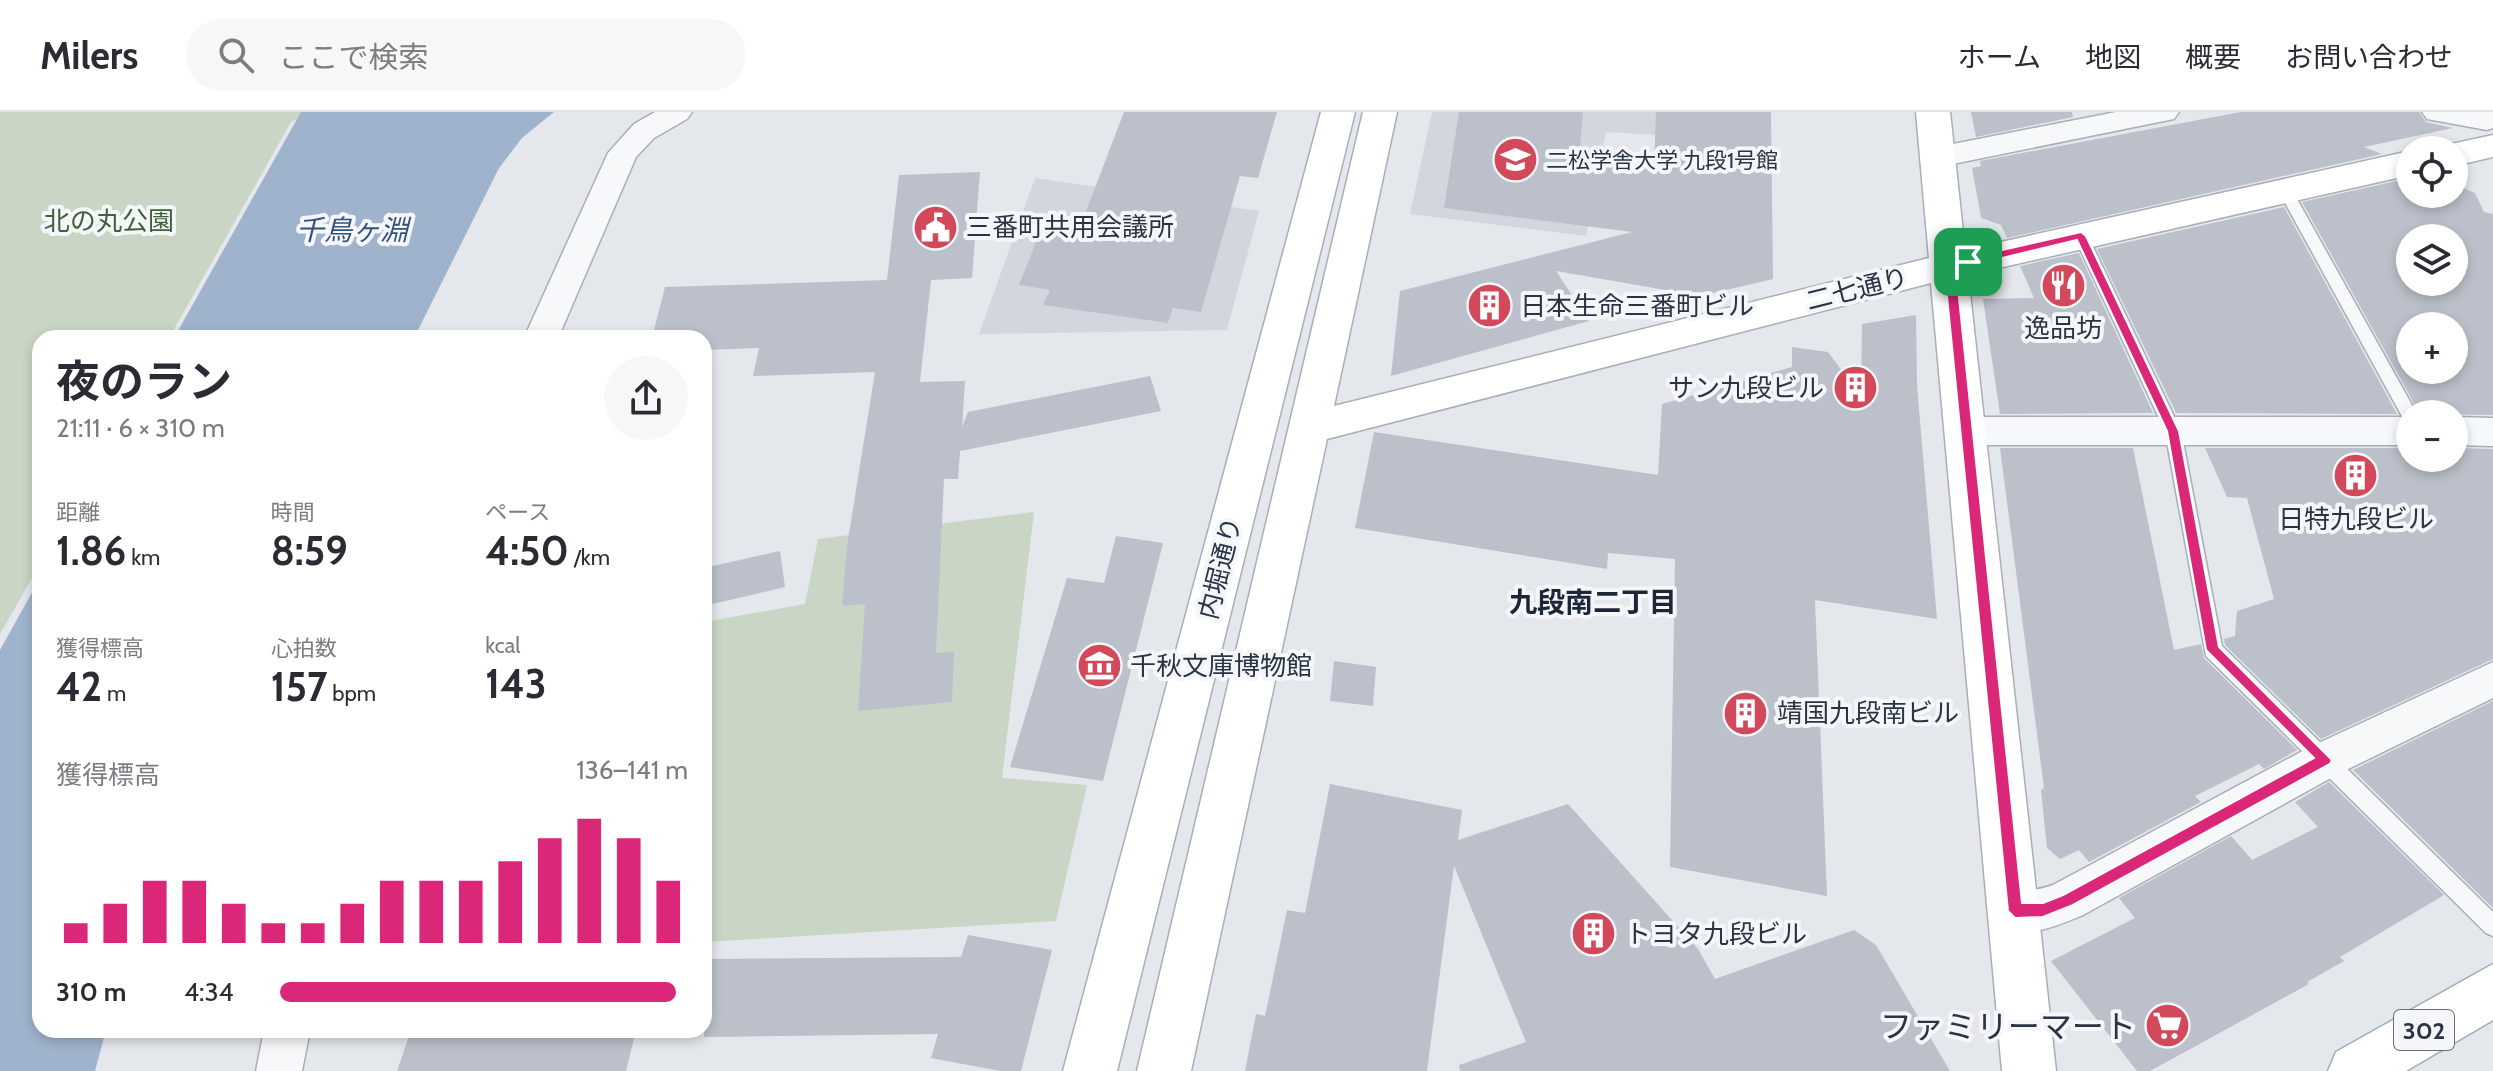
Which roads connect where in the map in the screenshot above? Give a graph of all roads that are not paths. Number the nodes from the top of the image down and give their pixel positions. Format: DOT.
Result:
graph roads {
  1 [pos="677,112"];
  2 [pos="1338,112"];
  3 [pos="1380,112"];
  4 [pos="1933,112"];
  5 [pos="2164,112"];
  6 [pos="2437,112"];
  7 [pos="2489,127"];
  8 [pos="2468,143"];
  9 [pos="1938,157"];
  10 [pos="2396,166"];
  11 [pos="2285,190"];
  12 [pos="2081,236"];
  13 [pos="1950,266"];
  14 [pos="545,330"];
  15 [pos="2401,400"];
  16 [pos="1308,428"];
  17 [pos="1966,431"];
  18 [pos="2173,431"];
  19 [pos="2396,431"];
  20 [pos="2468,431"];
  21 [pos="2493,432"];
  22 [pos="2493,679"];
  23 [pos="2325,760"];
  24 [pos="2015,911"];
  25 [pos="2493,926"];
  26 [pos="2493,990"];
  27 [pos="285,1038"];
  28 [pos="279,1071"];
  29 [pos="1090,1071"];
  30 [pos="1164,1071"];
  31 [pos="2029,1071"];
  32 [pos="2355,1071"];
  1 -- 14 [label="street"];
  2 -- 29 [label="street, 内堀通り"];
  3 -- 16 [label="street, 内堀通り"];
  4 -- 9 [label="street"];
  5 -- 9 [label="street"];
  6 -- 7 [label="street"];
  7 -- 8 [label="street"];
  9 -- 13 [label="street"];
  10 -- 11 [label="street, 二七通り"];
  11 -- 12 [label="street, 二七通り"];
  11 -- 15 [label="lane"];
  12 -- 13 [label="street, 二七通り"];
  12 -- 18 [label="lane"];
  13 -- 16 [label="street, 二七通り"];
  13 -- 17 [label="street"];
  16 -- 30 [label="street, 内堀通り"];
  17 -- 18 [label="street"];
  17 -- 24 [label="street"];
  18 -- 19 [label="street"];
  18 -- 23 [label="lane"];
  20 -- 21 [label="street"];
  22 -- 23 [label="street"];
  23 -- 24 [label="street"];
  23 -- 25 [label="lane"];
  24 -- 31 [label="street"];
  26 -- 32 [label="street, 302"];
  27 -- 28 [label="street"];
}
